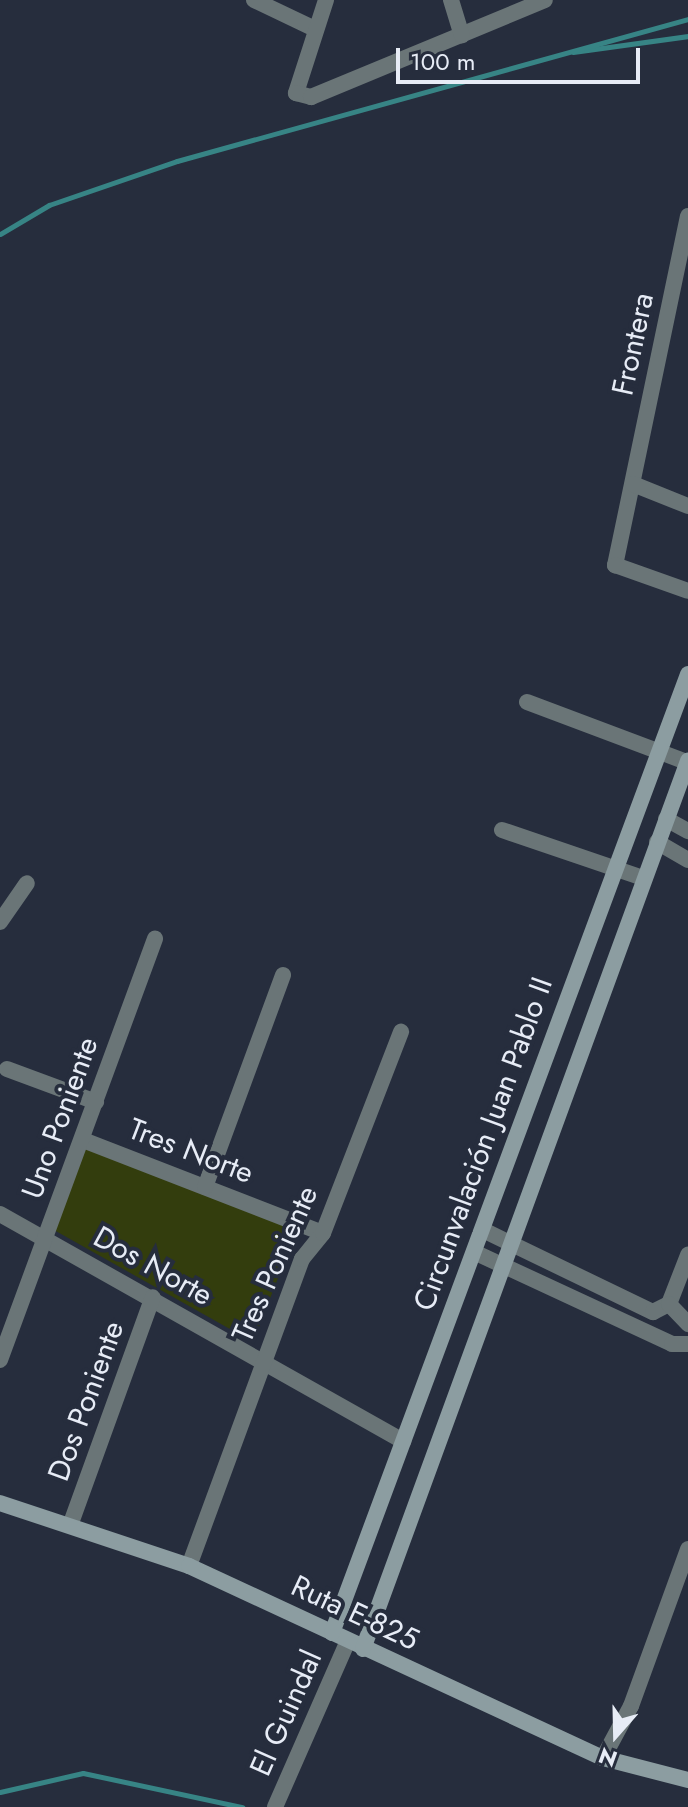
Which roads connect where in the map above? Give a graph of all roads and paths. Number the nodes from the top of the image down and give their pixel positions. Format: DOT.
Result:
graph roads {
  1 [pos="254,0"];
  2 [pos="326,0"];
  3 [pos="451,0"];
  4 [pos="545,0"];
  5 [pos="315,29"];
  6 [pos="462,35"];
  7 [pos="688,216"];
  8 [pos="633,484"];
  9 [pos="688,506"];
  10 [pos="688,591"];
  11 [pos="688,674"];
  12 [pos="527,702"];
  13 [pos="658,749"];
  14 [pos="688,762"];
  15 [pos="666,819"];
  16 [pos="502,830"];
  17 [pos="688,831"];
  18 [pos="657,842"];
  19 [pos="688,860"];
  20 [pos="612,868"];
  21 [pos="643,878"];
  22 [pos="27,883"];
  23 [pos="0,922"];
  24 [pos="155,939"];
  25 [pos="283,975"];
  26 [pos="401,1032"];
  27 [pos="7,1069"];
  28 [pos="96,1102"];
  29 [pos="83,1140"];
  30 [pos="205,1187"];
  31 [pos="0,1214"];
  32 [pos="483,1230"];
  33 [pos="323,1233"];
  34 [pos="45,1239"];
  35 [pos="511,1241"];
  36 [pos="474,1252"];
  37 [pos="688,1255"];
  38 [pos="503,1264"];
  39 [pos="153,1297"];
  40 [pos="669,1304"];
  41 [pos="688,1324"];
  42 [pos="688,1344"];
  43 [pos="263,1359"];
  44 [pos="0,1360"];
  45 [pos="403,1441"];
  46 [pos="0,1503"];
  47 [pos="71,1523"];
  48 [pos="688,1549"];
  49 [pos="189,1566"];
  50 [pos="332,1633"];
  51 [pos="355,1645"];
  52 [pos="603,1758"];
  53 [pos="688,1780"];
  54 [pos="276,1805"];
  1 -- 5 [label="street"];
  2 -- 5 [label="street"];
  3 -- 6 [label="street"];
  4 -- 6 [label="street"];
  5 -- 6 [label="street"];
  7 -- 8 [label="street, Frontera"];
  8 -- 9 [label="street"];
  8 -- 10 [label="street, Frontera"];
  11 -- 13 [label="street, Circunvalación Juan Pablo II"];
  12 -- 13 [label="street"];
  13 -- 14 [label="street"];
  13 -- 20 [label="street, Circunvalación Juan Pablo II"];
  14 -- 15 [label="street, Circunvalación Juan Pablo II"];
  15 -- 17 [label="street"];
  15 -- 18 [label="street, Circunvalación Juan Pablo II"];
  16 -- 20 [label="street"];
  18 -- 19 [label="street"];
  18 -- 21 [label="street, Circunvalación Juan Pablo II"];
  20 -- 21 [label="street"];
  20 -- 32 [label="street, Circunvalación Juan Pablo II"];
  21 -- 35 [label="street, Circunvalación Juan Pablo II"];
  22 -- 23 [label="street"];
  24 -- 28 [label="street, Uno Poniente"];
  25 -- 30 [label="street"];
  26 -- 33 [label="street, Tres Poniente"];
  27 -- 28 [label="street"];
  28 -- 29 [label="street, Uno Poniente"];
  29 -- 30 [label="street, Tres Norte"];
  29 -- 34 [label="street, Uno Poniente"];
  30 -- 33 [label="street, Tres Norte"];
  31 -- 34 [label="street, Dos Norte"];
  32 -- 35 [label="street"];
  32 -- 36 [label="street, Circunvalación Juan Pablo II"];
  33 -- 43 [label="street, Tres Poniente"];
  34 -- 39 [label="street, Dos Norte"];
  34 -- 44 [label="street, Uno Poniente"];
  35 -- 38 [label="street, Circunvalación Juan Pablo II"];
  35 -- 40 [label="street"];
  36 -- 38 [label="street"];
  36 -- 45 [label="street, Circunvalación Juan Pablo II"];
  37 -- 40 [label="street"];
  38 -- 42 [label="street"];
  38 -- 51 [label="street, Circunvalación Juan Pablo II"];
  39 -- 43 [label="street, Dos Norte"];
  39 -- 47 [label="street, Dos Poniente"];
  40 -- 41 [label="street"];
  43 -- 45 [label="street, Dos Norte"];
  43 -- 49 [label="street, Tres Poniente"];
  45 -- 50 [label="street, Circunvalación Juan Pablo II"];
  46 -- 47 [label="street, Ruta E-825"];
  47 -- 49 [label="street, Ruta E-825"];
  48 -- 52 [label="street"];
  49 -- 50 [label="street, Ruta E-825"];
  50 -- 51 [label="street, Ruta E-825"];
  51 -- 52 [label="street, Ruta E-825"];
  51 -- 54 [label="street, El Guindal"];
  52 -- 53 [label="street, Ruta E-825"];
}
